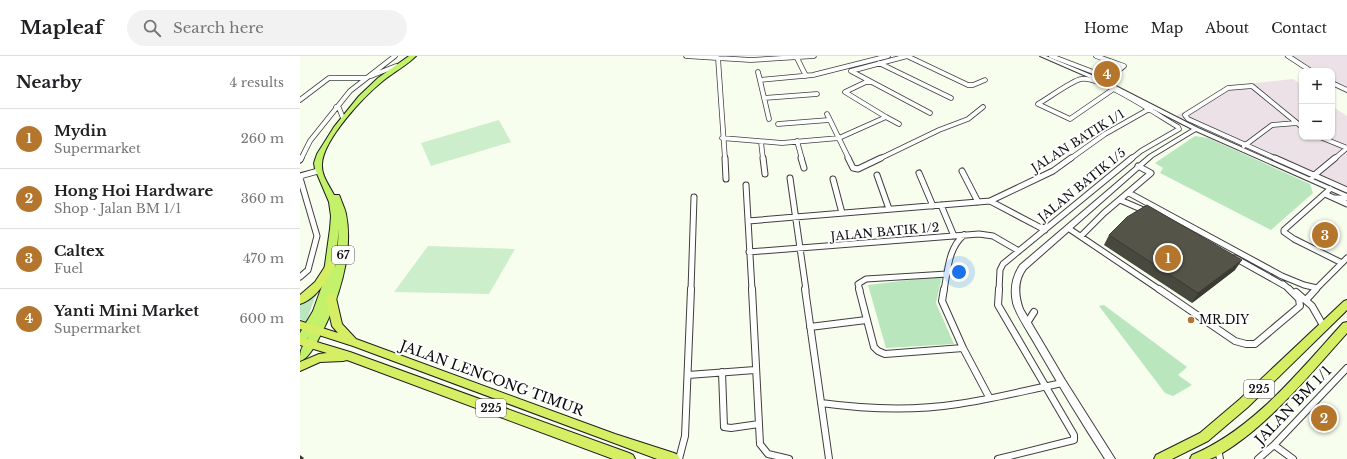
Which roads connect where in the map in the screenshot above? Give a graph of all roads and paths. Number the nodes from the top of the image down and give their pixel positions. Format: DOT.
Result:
graph roads {
  1 [pos="395,56"];
  2 [pos="413,56"];
  3 [pos="686,56"];
  4 [pos="814,56"];
  5 [pos="888,56"];
  6 [pos="1042,56"];
  7 [pos="1051,56"];
  8 [pos="1097,56"];
  9 [pos="1288,56"];
  10 [pos="718,58"];
  11 [pos="744,58"];
  12 [pos="797,58"];
  13 [pos="879,63"];
  14 [pos="396,66"];
  15 [pos="1306,68"];
  16 [pos="758,72"];
  17 [pos="806,76"];
  18 [pos="368,77"];
  19 [pos="1110,78"];
  20 [pos="760,80"];
  21 [pos="985,80"];
  22 [pos="870,82"];
  23 [pos="1104,82"];
  24 [pos="1335,84"];
  25 [pos="1112,90"];
  26 [pos="1347,90"];
  27 [pos="817,94"];
  28 [pos="764,98"];
  29 [pos="951,98"];
  30 [pos="300,100"];
  31 [pos="336,107"];
  32 [pos="983,107"];
  33 [pos="1151,108"];
  34 [pos="930,113"];
  35 [pos="827,114"];
  36 [pos="886,117"];
  37 [pos="343,118"];
  38 [pos="768,119"];
  39 [pos="829,120"];
  40 [pos="1297,123"];
  41 [pos="778,124"];
  42 [pos="899,124"];
  43 [pos="1196,129"];
  44 [pos="722,138"];
  45 [pos="840,138"];
  46 [pos="1327,140"];
  47 [pos="797,141"];
  48 [pos="761,142"];
  49 [pos="1243,147"];
  50 [pos="1347,148"];
  51 [pos="300,160"];
  52 [pos="1138,166"];
  53 [pos="804,168"];
  54 [pos="962,170"];
  55 [pos="318,171"];
  56 [pos="919,173"];
  57 [pos="766,174"];
  58 [pos="877,175"];
  59 [pos="300,177"];
  60 [pos="790,178"];
  61 [pos="1312,178"];
  62 [pos="726,179"];
  63 [pos="833,179"];
  64 [pos="323,181"];
  65 [pos="746,185"];
  66 [pos="1330,189"];
  67 [pos="1347,190"];
  68 [pos="1129,193"];
  69 [pos="1325,194"];
  70 [pos="694,197"];
  71 [pos="1347,197"];
  72 [pos="1334,198"];
  73 [pos="1120,200"];
  74 [pos="990,201"];
  75 [pos="978,202"];
  76 [pos="1347,204"];
  77 [pos="941,205"];
  78 [pos="933,206"];
  79 [pos="889,209"];
  80 [pos="1160,210"];
  81 [pos="842,213"];
  82 [pos="795,217"];
  83 [pos="748,221"];
  84 [pos="1068,228"];
  85 [pos="1045,230"];
  86 [pos="964,235"];
  87 [pos="954,236"];
  88 [pos="1081,236"];
  89 [pos="800,249"];
  90 [pos="1019,251"];
  91 [pos="749,252"];
  92 [pos="1230,255"];
  93 [pos="1247,256"];
  94 [pos="1347,258"];
  95 [pos="1342,263"];
  96 [pos="331,264"];
  97 [pos="1250,267"];
  98 [pos="947,274"];
  99 [pos="300,277"];
  100 [pos="1283,284"];
  101 [pos="1318,288"];
  102 [pos="331,298"];
  103 [pos="300,300"];
  104 [pos="1306,300"];
  105 [pos="1347,304"];
  106 [pos="1034,312"];
  107 [pos="866,320"];
  108 [pos="1027,323"];
  109 [pos="1347,326"];
  110 [pos="810,327"];
  111 [pos="1324,327"];
  112 [pos="309,328"];
  113 [pos="303,342"];
  114 [pos="356,343"];
  115 [pos="963,348"];
  116 [pos="300,357"];
  117 [pos="353,358"];
  118 [pos="300,367"];
  119 [pos="1347,368"];
  120 [pos="755,370"];
  121 [pos="722,372"];
  122 [pos="688,375"];
  123 [pos="1062,383"];
  124 [pos="1047,386"];
  125 [pos="989,397"];
  126 [pos="821,403"];
  127 [pos="759,424"];
  128 [pos="1274,445"];
  129 [pos="1219,454"];
  130 [pos="629,459"];
  131 [pos="674,459"];
  132 [pos="679,459"];
  133 [pos="789,459"];
  134 [pos="829,459"];
  135 [pos="998,459"];
  136 [pos="1110,459"];
  137 [pos="1160,459"];
  138 [pos="1196,459"];
  139 [pos="1258,459"];
  140 [pos="1293,459"];
  1 -- 18 [label="street"];
  2 -- 14 [label="main road"];
  3 -- 10 [label="street"];
  4 -- 12 [label="street"];
  5 -- 17 [label="street"];
  6 -- 23 [label="street"];
  7 -- 19 [label="street"];
  8 -- 19 [label="street"];
  9 -- 15 [label="street"];
  10 -- 11 [label="street"];
  10 -- 44 [label="street"];
  11 -- 12 [label="street"];
  12 -- 17 [label="street"];
  13 -- 21 [label="street"];
  13 -- 22 [label="street"];
  13 -- 29 [label="street"];
  14 -- 18 [label="street"];
  14 -- 37 [label="main road"];
  16 -- 20 [label="street"];
  17 -- 20 [label="street"];
  18 -- 30 [label="street"];
  18 -- 31 [label="street"];
  19 -- 23 [label="street"];
  20 -- 28 [label="street"];
  22 -- 34 [label="street"];
  22 -- 36 [label="street"];
  23 -- 33 [label="street"];
  24 -- 26 [label="street"];
  25 -- 25 [label="street, JALAN BATIK 1/5"];
  25 -- 33 [label="street, JALAN BATIK 1/5"];
  27 -- 28 [label="street"];
  28 -- 38 [label="street"];
  31 -- 37 [label="street"];
  31 -- 51 [label="street"];
  32 -- 45 [label="street"];
  33 -- 43 [label="street"];
  33 -- 74 [label="street, JALAN BATIK 1/1"];
  33 -- 85 [label="street, JALAN BATIK 1/5"];
  35 -- 39 [label="street"];
  36 -- 42 [label="street"];
  36 -- 45 [label="street"];
  37 -- 55 [label="main road"];
  39 -- 41 [label="street"];
  39 -- 45 [label="street"];
  40 -- 49 [label="street"];
  40 -- 49 [label="street"];
  43 -- 49 [label="street"];
  43 -- 52 [label="street"];
  44 -- 48 [label="street"];
  44 -- 62 [label="street"];
  45 -- 47 [label="street"];
  46 -- 50 [label="street"];
  47 -- 48 [label="street"];
  47 -- 53 [label="street"];
  48 -- 57 [label="street"];
  49 -- 61 [label="street"];
  50 -- 61 [label="street"];
  52 -- 68 [label="street"];
  52 -- 84 [label="street"];
  54 -- 75 [label="street"];
  55 -- 59 [label="street"];
  55 -- 64 [label="main road, 67"];
  56 -- 78 [label="street"];
  58 -- 79 [label="street"];
  59 -- 99 [label="street"];
  60 -- 82 [label="street"];
  61 -- 66 [label="street"];
  61 -- 67 [label="street"];
  63 -- 81 [label="street"];
  64 -- 96 [label="main road, 67"];
  64 -- 102 [label="main road, 67"];
  65 -- 83 [label="street"];
  66 -- 69 [label="street"];
  66 -- 71 [label="street"];
  68 -- 73 [label="street"];
  68 -- 80 [label="street"];
  69 -- 72 [label="street"];
  69 -- 95 [label="street"];
  70 -- 122 [label="street"];
  71 -- 72 [label="street"];
  72 -- 76 [label="street"];
  73 -- 80 [label="street"];
  73 -- 88 [label="street"];
  74 -- 75 [label="street"];
  74 -- 85 [label="street"];
  75 -- 77 [label="street"];
  77 -- 78 [label="street"];
  77 -- 87 [label="street"];
  78 -- 79 [label="street"];
  79 -- 81 [label="street"];
  80 -- 93 [label="street"];
  81 -- 82 [label="street"];
  82 -- 83 [label="street"];
  82 -- 89 [label="street"];
  83 -- 91 [label="street"];
  84 -- 88 [label="street"];
  84 -- 108 [label="street"];
  85 -- 90 [label="street, JALAN BATIK 1/5"];
  86 -- 87 [label="street, JALAN BATIK 1/2"];
  86 -- 90 [label="street, JALAN BATIK 1/2"];
  86 -- 98 [label="street"];
  87 -- 89 [label="street, JALAN BATIK 1/2"];
  88 -- 100 [label="street"];
  89 -- 91 [label="street, JALAN BATIK 1/2"];
  89 -- 110 [label="street"];
  90 -- 124 [label="street, JALAN BATIK 1/5"];
  91 -- 120 [label="street"];
  92 -- 97 [label="street"];
  93 -- 97 [label="street"];
  93 -- 101 [label="street"];
  94 -- 95 [label="street"];
  95 -- 101 [label="street"];
  96 -- 103 [label="highway"];
  96 -- 112 [label="main road, 67"];
  97 -- 100 [label="street"];
  98 -- 107 [label="street"];
  98 -- 115 [label="street"];
  100 -- 104 [label="street"];
  101 -- 104 [label="street"];
  102 -- 112 [label="main road, 67"];
  102 -- 114 [label="highway"];
  104 -- 111 [label="street"];
  105 -- 111 [label="highway, 225"];
  106 -- 108 [label="street"];
  107 -- 110 [label="street"];
  107 -- 115 [label="street"];
  108 -- 123 [label="street"];
  109 -- 129 [label="highway, 225"];
  110 -- 126 [label="street"];
  111 -- 137 [label="highway, 225"];
  112 -- 113 [label="main road, 67"];
  112 -- 114 [label="highway, JALAN LENCONG TIMUR / 225"];
  113 -- 116 [label="main road, 67"];
  113 -- 117 [label="highway, 225"];
  114 -- 131 [label="highway, JALAN LENCONG TIMUR / 225"];
  115 -- 125 [label="street"];
  117 -- 118 [label="highway"];
  117 -- 130 [label="highway, 225"];
  119 -- 128 [label="street, JALAN BM 1/1"];
  120 -- 121 [label="street"];
  120 -- 127 [label="street"];
  121 -- 122 [label="street"];
  121 -- 127 [label="street"];
  122 -- 132 [label="street"];
  123 -- 124 [label="street"];
  123 -- 136 [label="street"];
  124 -- 125 [label="street"];
  124 -- 135 [label="street, JALAN BATIK 1/5"];
  125 -- 126 [label="street"];
  126 -- 134 [label="street"];
  127 -- 133 [label="street"];
  128 -- 139 [label="street, JALAN BM 1/1"];
  128 -- 140 [label="street"];
  129 -- 138 [label="highway, 225"];
}
